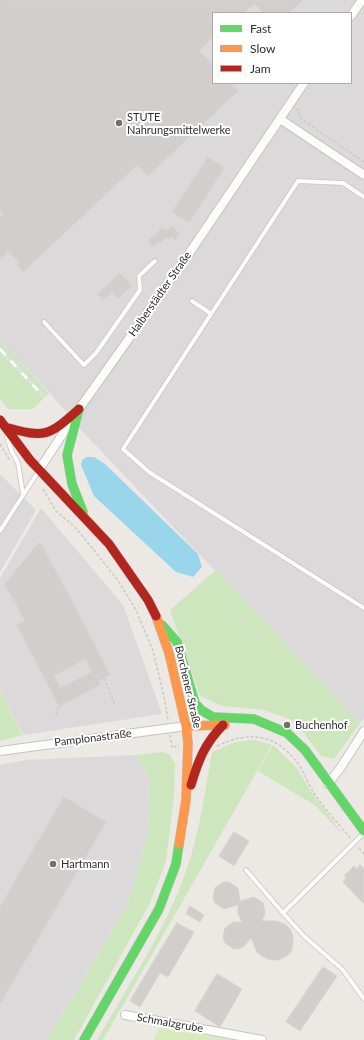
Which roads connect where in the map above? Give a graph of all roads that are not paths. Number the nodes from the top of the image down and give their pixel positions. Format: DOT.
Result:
graph roads {
  1 [pos="362,0"];
  2 [pos="352,15"];
  3 [pos="303,84"];
  4 [pos="280,119"];
  5 [pos="364,175"];
  6 [pos="364,197"];
  7 [pos="155,261"];
  8 [pos="192,302"];
  9 [pos="210,314"];
  10 [pos="44,322"];
  11 [pos="79,409"];
  12 [pos="2,424"];
  13 [pos="39,470"];
  14 [pos="23,494"];
  15 [pos="85,517"];
  16 [pos="0,531"];
  17 [pos="364,608"];
  18 [pos="158,621"];
  19 [pos="261,722"];
  20 [pos="223,725"];
  21 [pos="186,726"];
  22 [pos="364,731"];
  23 [pos="0,751"];
  24 [pos="328,784"];
  25 [pos="186,800"];
  26 [pos="364,832"];
  27 [pos="246,870"];
  28 [pos="283,912"];
  29 [pos="364,999"];
  30 [pos="125,1015"];
  31 [pos="84,1040"];
  32 [pos="262,1040"];
  1 -- 2 [label="street"];
  3 -- 4 [label="street, Halberstädter Straße"];
  4 -- 5 [label="street"];
  4 -- 11 [label="street, Halberstädter Straße"];
  6 -- 9 [label="lane"];
  7 -- 10 [label="lane"];
  8 -- 9 [label="lane"];
  9 -- 17 [label="lane"];
  11 -- 12 [label="main road"];
  11 -- 13 [label="street, Halberstädter Straße"];
  11 -- 15 [label="main road"];
  12 -- 13 [label="main road, Borchener Straße"];
  12 -- 14 [label="lane"];
  13 -- 14 [label="lane"];
  13 -- 15 [label="main road, Borchener Straße"];
  14 -- 16 [label="lane"];
  15 -- 18 [label="main road, Borchener Straße"];
  18 -- 19 [label="main road"];
  18 -- 21 [label="main road, Borchener Straße"];
  19 -- 20 [label="main road"];
  19 -- 24 [label="main road"];
  20 -- 21 [label="main road"];
  20 -- 25 [label="main road"];
  21 -- 23 [label="street, Pamplonastraße"];
  21 -- 25 [label="main road, Borchener Straße"];
  22 -- 24 [label="street"];
  24 -- 26 [label="main road"];
  25 -- 31 [label="main road, Borchener Straße"];
  26 -- 28 [label="lane"];
  27 -- 28 [label="lane"];
  28 -- 29 [label="lane"];
  30 -- 32 [label="street, Schmalzgrube"];
}
